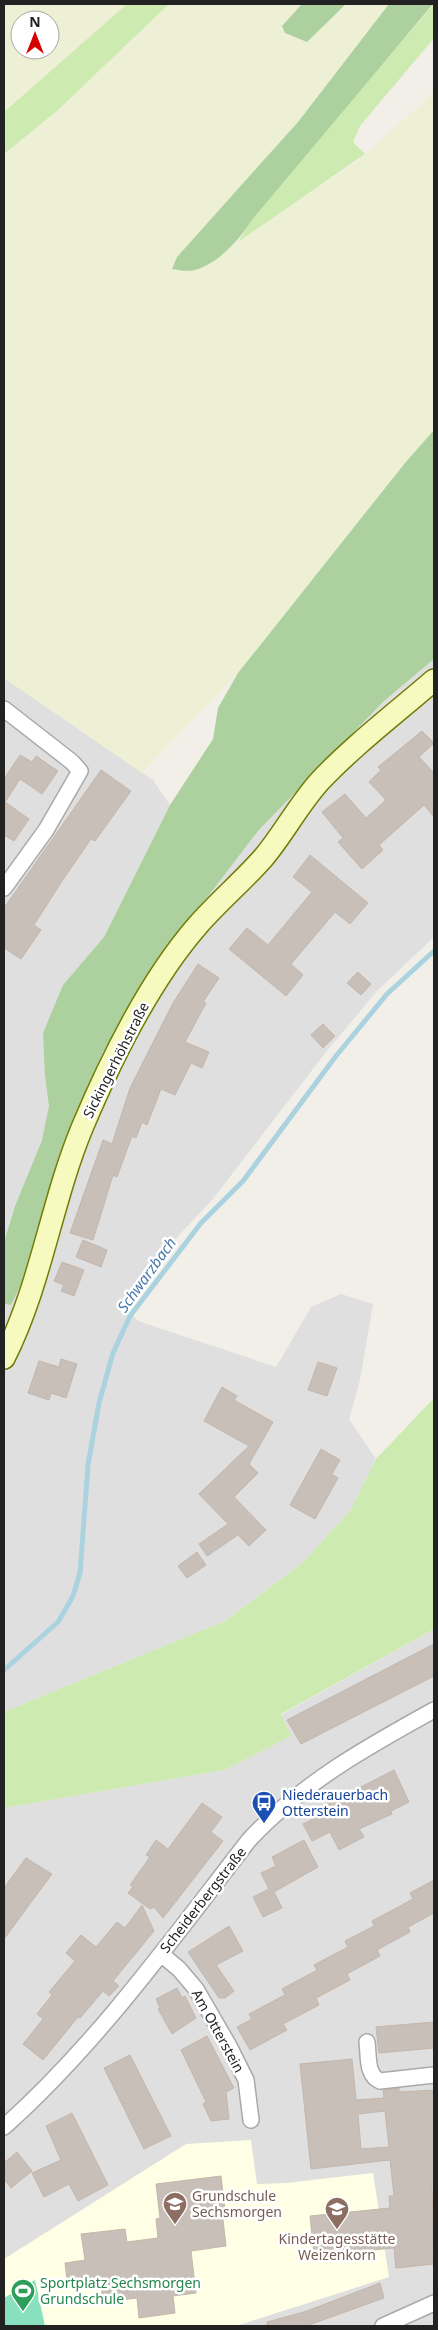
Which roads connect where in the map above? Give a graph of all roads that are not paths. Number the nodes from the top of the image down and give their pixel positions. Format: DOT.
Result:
graph roads {
  1 [pos="434,680"];
  2 [pos="4,709"];
  3 [pos="4,888"];
  4 [pos="4,1358"];
  5 [pos="434,1710"];
  6 [pos="161,1954"];
  7 [pos="367,2042"];
  8 [pos="434,2075"];
  9 [pos="250,2120"];
  10 [pos="4,2127"];
  11 [pos="434,2303"];
  12 [pos="383,2326"];
  1 -- 4 [label="main road, Sickingerhöhstraße"];
  2 -- 3 [label="street"];
  5 -- 6 [label="street, Scheiderbergstraße"];
  6 -- 9 [label="street, Am Otterstein"];
  6 -- 10 [label="street, Scheiderbergstraße"];
  7 -- 8 [label="street"];
  11 -- 12 [label="street"];
}
